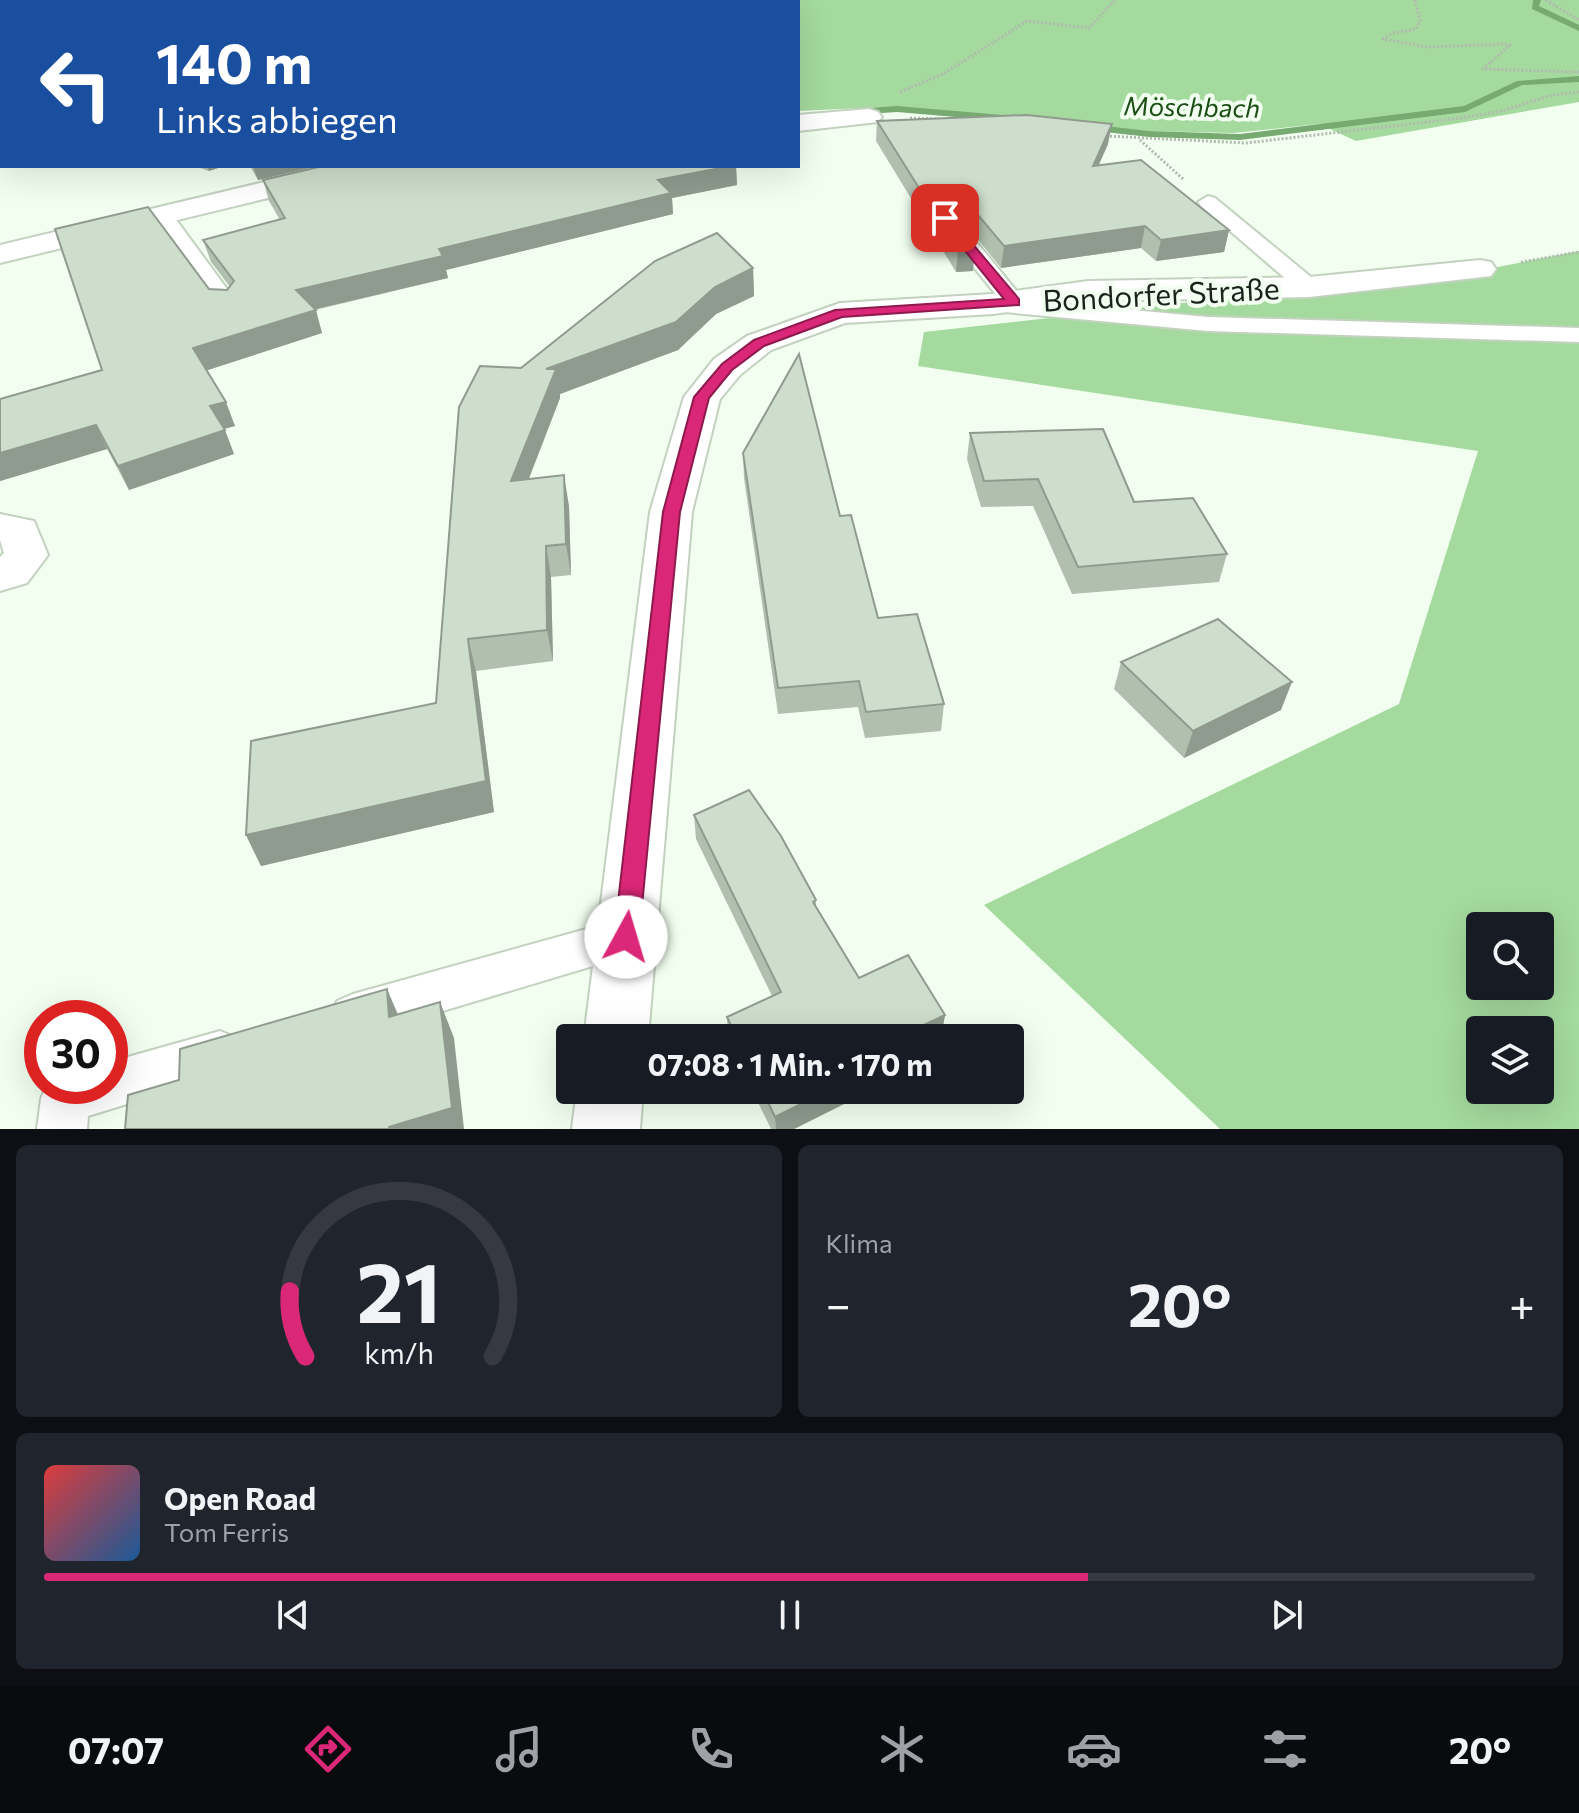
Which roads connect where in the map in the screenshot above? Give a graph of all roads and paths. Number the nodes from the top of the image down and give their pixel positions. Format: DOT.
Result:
graph roads {
  1 [pos="1115,0"];
  2 [pos="1415,0"];
  3 [pos="1546,0"];
  4 [pos="1579,20"];
  5 [pos="1579,72"];
  6 [pos="1579,92"];
  7 [pos="890,96"];
  8 [pos="869,117"];
  9 [pos="939,119"];
  10 [pos="800,123"];
  11 [pos="1093,135"];
  12 [pos="1139,139"];
  13 [pos="357,168"];
  14 [pos="1208,202"];
  15 [pos="162,214"];
  16 [pos="945,218"];
  17 [pos="1579,252"];
  18 [pos="0,254"];
  19 [pos="1480,269"];
  20 [pos="1309,287"];
  21 [pos="1003,303"];
  22 [pos="227,305"];
  23 [pos="1579,335"];
  24 [pos="0,527"];
  25 [pos="0,576"];
  26 [pos="626,937"];
  27 [pos="617,1024"];
  28 [pos="308,1029"];
  29 [pos="262,1042"];
  30 [pos="609,1104"];
  31 [pos="62,1129"];
  32 [pos="606,1129"];
  1 -- 7 [label="path"];
  2 -- 5 [label="path"];
  3 -- 4 [label="path"];
  6 -- 12 [label="path"];
  8 -- 9 [label="path"];
  8 -- 10 [label="street"];
  11 -- 12 [label="path"];
  12 -- 14 [label="path"];
  13 -- 15 [label="street"];
  14 -- 20 [label="lane"];
  15 -- 18 [label="street"];
  15 -- 22 [label="lane"];
  16 -- 21 [label="lane"];
  17 -- 19 [label="path"];
  19 -- 20 [label="street, Bondorfer Straße"];
  20 -- 21 [label="street, Bondorfer Straße"];
  21 -- 23 [label="lane"];
  21 -- 26 [label="street, Bondorfer Straße"];
  24 -- 25 [label="street"];
  26 -- 27 [label="street, Bondorfer Straße"];
  26 -- 28 [label="lane"];
  29 -- 31 [label="lane"];
  30 -- 32 [label="street"];
}
